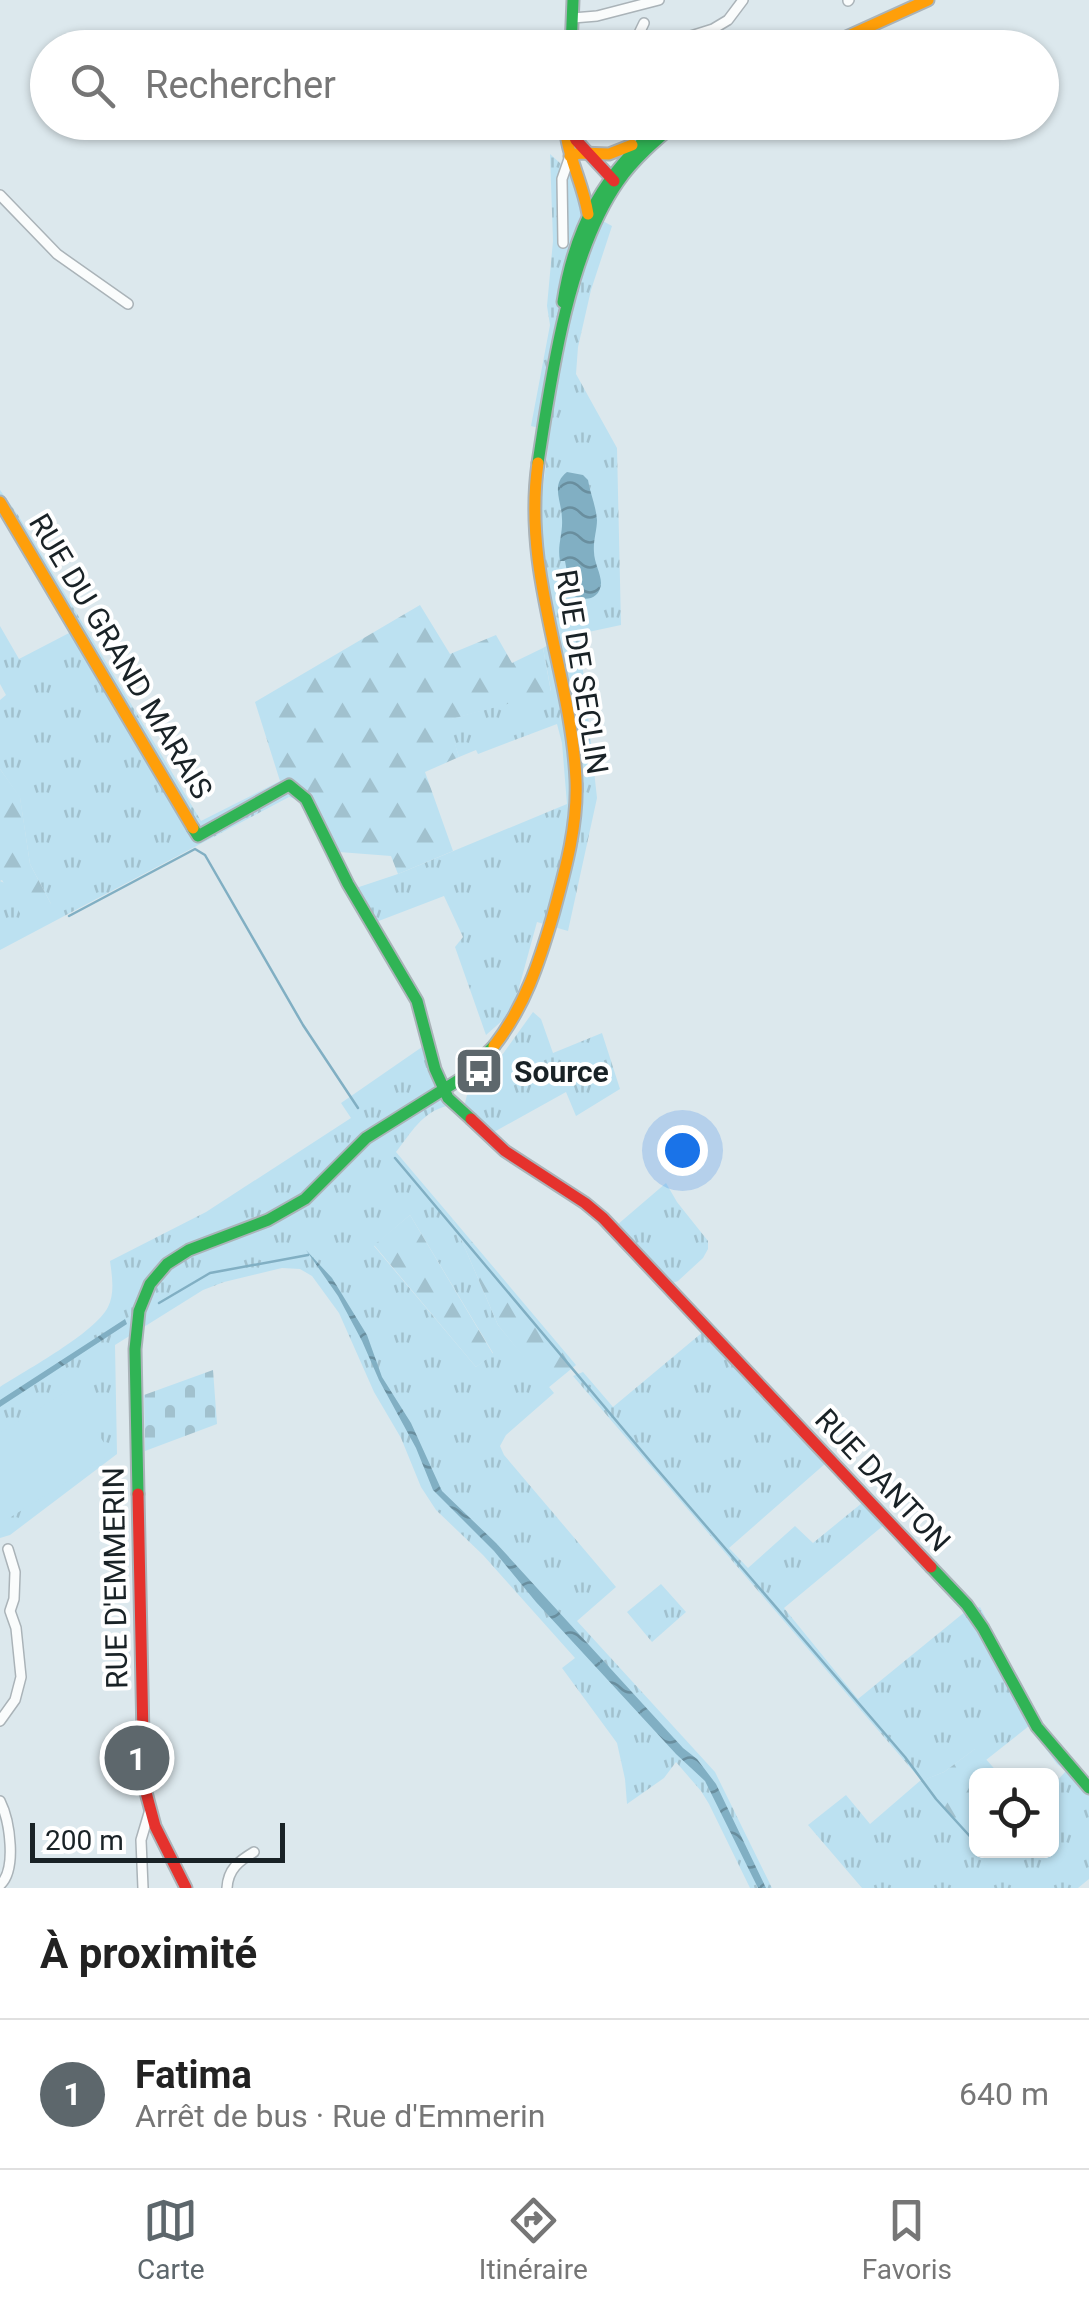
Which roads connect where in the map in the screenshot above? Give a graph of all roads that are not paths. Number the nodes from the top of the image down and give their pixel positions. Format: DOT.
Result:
graph roads {
  1 [pos="572,0"];
  2 [pos="659,0"];
  3 [pos="743,0"];
  4 [pos="928,0"];
  5 [pos="573,18"];
  6 [pos="644,23"];
  7 [pos="572,30"];
  8 [pos="641,30"];
  9 [pos="713,30"];
  10 [pos="862,30"];
  11 [pos="565,140"];
  12 [pos="577,140"];
  13 [pos="639,140"];
  14 [pos="643,140"];
  15 [pos="657,140"];
  16 [pos="586,151"];
  17 [pos="570,156"];
  18 [pos="576,170"];
  19 [pos="611,181"];
  20 [pos="0,195"];
  21 [pos="588,214"];
  22 [pos="563,243"];
  23 [pos="128,304"];
  24 [pos="560,342"];
  25 [pos="0,502"];
  26 [pos="443,1091"];
  27 [pos="138,1319"];
  28 [pos="8,1549"];
  29 [pos="5,1611"];
  30 [pos="0,1721"];
  31 [pos="1089,1788"];
  32 [pos="0,1801"];
  33 [pos="149,1814"];
  34 [pos="254,1852"];
  35 [pos="0,1885"];
  36 [pos="143,1888"];
  37 [pos="186,1888"];
  38 [pos="227,1888"];
  1 -- 5 [label="main road"];
  2 -- 5 [label="street"];
  3 -- 9 [label="street"];
  4 -- 10 [label="main road"];
  5 -- 7 [label="main road"];
  6 -- 8 [label="street"];
  11 -- 17 [label="main road"];
  12 -- 16 [label="main road"];
  13 -- 16 [label="main road"];
  14 -- 19 [label="main road"];
  15 -- 19 [label="main road"];
  16 -- 17 [label="main road"];
  16 -- 19 [label="main road"];
  17 -- 18 [label="main road"];
  17 -- 22 [label="street"];
  18 -- 19 [label="main road"];
  18 -- 21 [label="main road"];
  19 -- 21 [label="main road"];
  19 -- 24 [label="main road"];
  20 -- 23 [label="street"];
  21 -- 24 [label="main road"];
  24 -- 26 [label="main road, RUE DE SECLIN"];
  25 -- 26 [label="main road, RUE DU GRAND MARAIS"];
  26 -- 27 [label="main road, RUE DE SECLIN"];
  26 -- 31 [label="main road, RUE DANTON"];
  27 -- 33 [label="main road, RUE D'EMMERIN"];
  28 -- 29 [label="street"];
  29 -- 30 [label="street"];
  32 -- 35 [label="street"];
  33 -- 36 [label="street"];
  33 -- 37 [label="main road, RUE D'EMMERIN"];
  34 -- 38 [label="street"];
}
